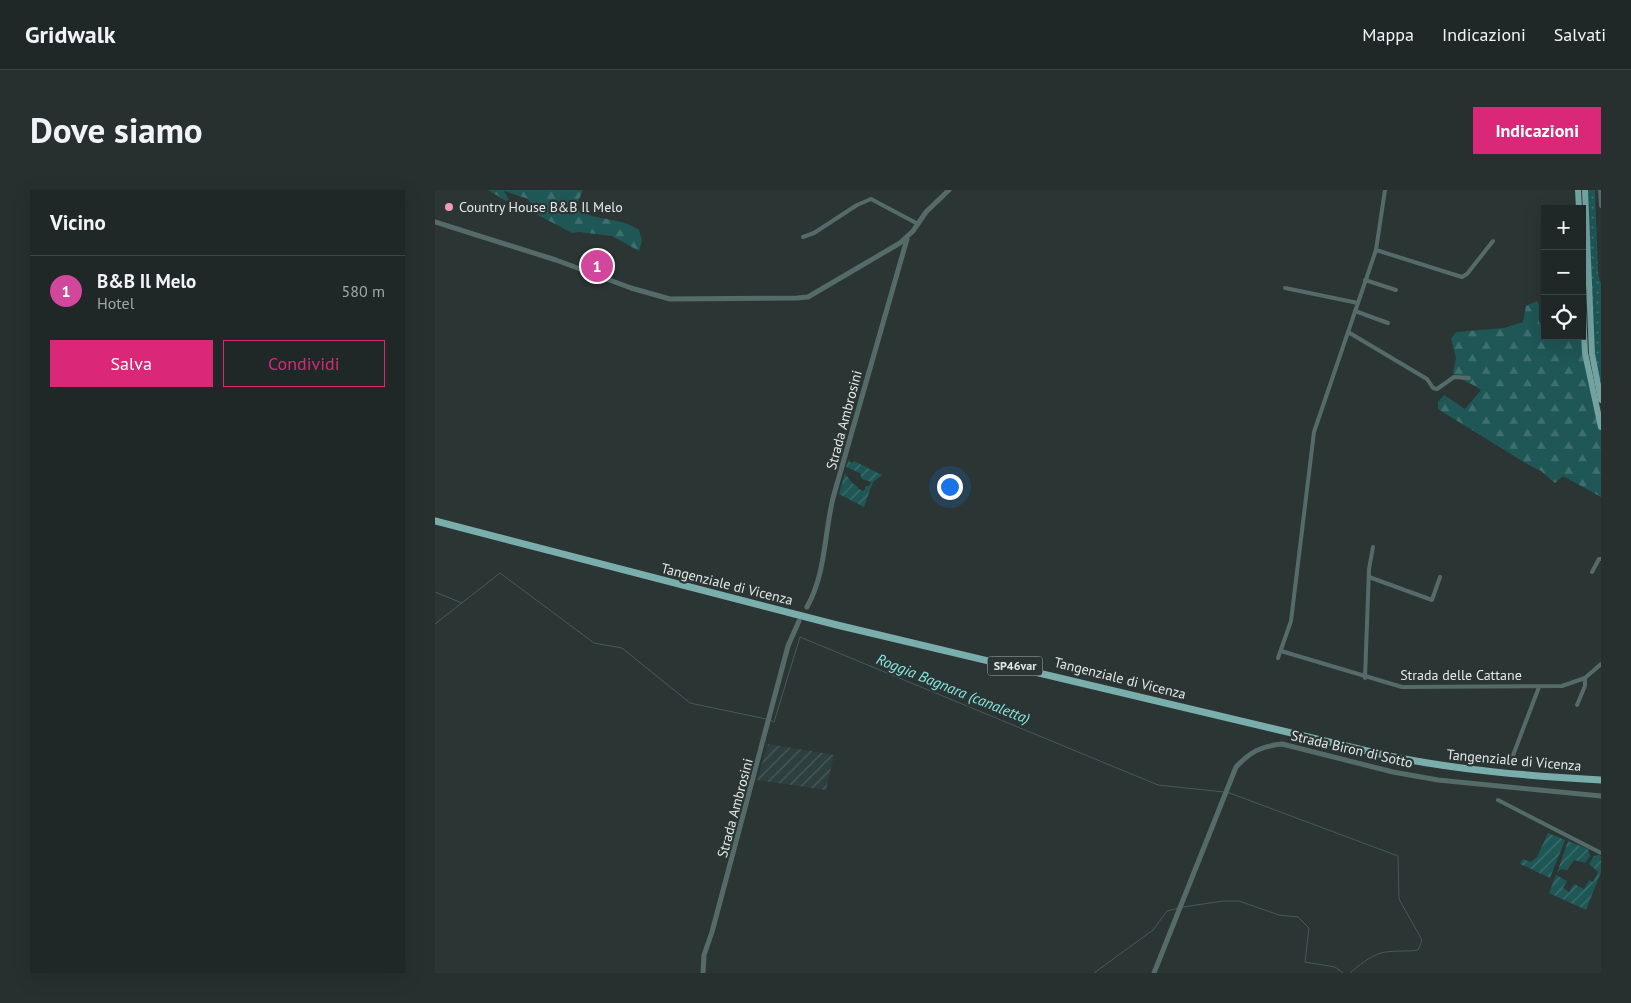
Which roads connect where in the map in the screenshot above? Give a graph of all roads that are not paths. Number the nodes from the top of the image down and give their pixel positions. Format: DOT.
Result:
graph roads {
  1 [pos="949,190"];
  2 [pos="1385,190"];
  3 [pos="1578,190"];
  4 [pos="1585,190"];
  5 [pos="1600,190"];
  6 [pos="1579,205"];
  7 [pos="1601,206"];
  8 [pos="435,222"];
  9 [pos="918,224"];
  10 [pos="803,237"];
  11 [pos="907,238"];
  12 [pos="1493,241"];
  13 [pos="1376,250"];
  14 [pos="1365,280"];
  15 [pos="1285,288"];
  16 [pos="1395,290"];
  17 [pos="1582,295"];
  18 [pos="1358,304"];
  19 [pos="1355,311"];
  20 [pos="1388,323"];
  21 [pos="1348,332"];
  22 [pos="1469,378"];
  23 [pos="1601,400"];
  24 [pos="1601,427"];
  25 [pos="435,521"];
  26 [pos="1373,547"];
  27 [pos="1601,559"];
  28 [pos="1592,572"];
  29 [pos="1369,577"];
  30 [pos="1440,577"];
  31 [pos="807,607"];
  32 [pos="799,621"];
  33 [pos="1281,651"];
  34 [pos="1278,658"];
  35 [pos="1601,664"];
  36 [pos="1365,678"];
  37 [pos="1585,678"];
  38 [pos="1539,687"];
  39 [pos="1577,705"];
  40 [pos="1511,758"];
  41 [pos="1601,780"];
  42 [pos="1601,796"];
  43 [pos="1498,800"];
  44 [pos="1601,852"];
  45 [pos="703,973"];
  46 [pos="1154,973"];
  1 -- 9 [label="street"];
  2 -- 13 [label="street"];
  3 -- 6 [label="main road"];
  4 -- 23 [label="main road"];
  5 -- 7 [label="street"];
  8 -- 11 [label="street"];
  9 -- 10 [label="street"];
  9 -- 11 [label="street"];
  11 -- 31 [label="street, Strada Ambrosini"];
  12 -- 13 [label="street"];
  13 -- 14 [label="street"];
  14 -- 16 [label="street"];
  14 -- 18 [label="street"];
  15 -- 18 [label="street"];
  17 -- 24 [label="main road"];
  18 -- 19 [label="street"];
  19 -- 20 [label="street"];
  19 -- 21 [label="street"];
  21 -- 22 [label="street"];
  21 -- 33 [label="street"];
  25 -- 41 [label="highway, Tangenziale di Vicenza / SP46var"];
  26 -- 29 [label="street"];
  27 -- 28 [label="street"];
  29 -- 30 [label="street"];
  29 -- 36 [label="street"];
  32 -- 45 [label="street, Strada Ambrosini"];
  33 -- 34 [label="street"];
  33 -- 36 [label="street, Strada delle Cattane"];
  35 -- 37 [label="street, Strada delle Cattane"];
  36 -- 38 [label="street, Strada delle Cattane"];
  37 -- 38 [label="street, Strada delle Cattane"];
  37 -- 39 [label="street"];
  38 -- 40 [label="street"];
  42 -- 46 [label="street, Strada Biron di Sotto"];
  43 -- 44 [label="street"];
}
